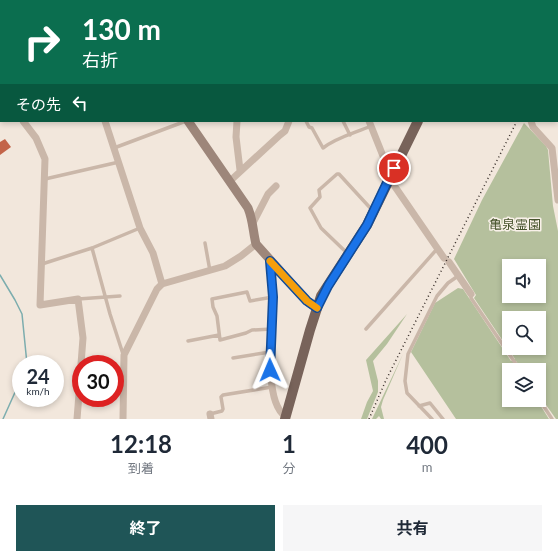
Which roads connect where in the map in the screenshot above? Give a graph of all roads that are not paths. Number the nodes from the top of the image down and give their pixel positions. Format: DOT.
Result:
graph roads {
  1 [pos="24,122"];
  2 [pos="105,122"];
  3 [pos="184,122"];
  4 [pos="188,122"];
  5 [pos="237,122"];
  6 [pos="289,122"];
  7 [pos="306,122"];
  8 [pos="344,122"];
  9 [pos="418,122"];
  10 [pos="531,122"];
  11 [pos="370,123"];
  12 [pos="350,135"];
  13 [pos="114,148"];
  14 [pos="119,162"];
  15 [pos="240,170"];
  16 [pos="391,175"];
  17 [pos="45,179"];
  18 [pos="230,181"];
  19 [pos="276,186"];
  20 [pos="558,200"];
  21 [pos="374,212"];
  22 [pos="252,226"];
  23 [pos="140,228"];
  24 [pos="205,243"];
  25 [pos="256,244"];
  26 [pos="92,248"];
  27 [pos="437,249"];
  28 [pos="348,254"];
  29 [pos="270,261"];
  30 [pos="41,264"];
  31 [pos="210,271"];
  32 [pos="459,275"];
  33 [pos="162,284"];
  34 [pos="471,294"];
  35 [pos="105,296"];
  36 [pos="120,296"];
  37 [pos="273,297"];
  38 [pos="78,299"];
  39 [pos="317,308"];
  40 [pos="272,329"];
  41 [pos="366,329"];
  42 [pos="219,335"];
  43 [pos="188,341"];
  44 [pos="270,352"];
  45 [pos="82,355"];
  46 [pos="124,355"];
  47 [pos="233,358"];
  48 [pos="515,363"];
  49 [pos="273,387"];
  50 [pos="419,406"];
  51 [pos="78,407"];
  52 [pos="124,407"];
  53 [pos="544,407"];
  54 [pos="211,416"];
  55 [pos="285,417"];
  56 [pos="77,419"];
  57 [pos="124,419"];
  58 [pos="432,419"];
  59 [pos="443,419"];
  60 [pos="552,419"];
  1 -- 17 [label="street"];
  2 -- 13 [label="street"];
  3 -- 13 [label="lane"];
  4 -- 18 [label="street"];
  5 -- 15 [label="street"];
  6 -- 15 [label="street"];
  7 -- 12 [label="lane"];
  8 -- 12 [label="lane"];
  9 -- 16 [label="main road"];
  10 -- 20 [label="street"];
  11 -- 12 [label="lane"];
  11 -- 16 [label="street"];
  13 -- 14 [label="street"];
  14 -- 17 [label="lane"];
  14 -- 23 [label="street"];
  15 -- 18 [label="street"];
  16 -- 21 [label="main road"];
  16 -- 27 [label="street"];
  17 -- 30 [label="street"];
  18 -- 22 [label="street"];
  19 -- 22 [label="street"];
  21 -- 28 [label="main road"];
  21 -- 28 [label="lane"];
  22 -- 25 [label="street"];
  23 -- 26 [label="lane"];
  23 -- 33 [label="street"];
  24 -- 31 [label="lane"];
  25 -- 29 [label="street"];
  25 -- 31 [label="street"];
  26 -- 30 [label="lane"];
  26 -- 35 [label="lane"];
  27 -- 32 [label="street"];
  27 -- 41 [label="lane"];
  28 -- 39 [label="main road"];
  29 -- 37 [label="street"];
  29 -- 39 [label="street"];
  30 -- 38 [label="street"];
  31 -- 33 [label="street"];
  32 -- 34 [label="street"];
  32 -- 50 [label="lane"];
  33 -- 46 [label="street"];
  34 -- 48 [label="lane"];
  35 -- 36 [label="lane"];
  35 -- 38 [label="lane"];
  35 -- 46 [label="lane"];
  37 -- 40 [label="street"];
  37 -- 42 [label="lane"];
  38 -- 45 [label="street"];
  39 -- 55 [label="main road"];
  40 -- 42 [label="lane"];
  40 -- 44 [label="street"];
  42 -- 43 [label="lane"];
  44 -- 47 [label="lane"];
  44 -- 49 [label="street"];
  49 -- 54 [label="lane"];
  49 -- 55 [label="street"];
  50 -- 58 [label="lane"];
  50 -- 59 [label="lane"];
  51 -- 56 [label="street"];
  52 -- 57 [label="street"];
  53 -- 60 [label="lane"];
}
